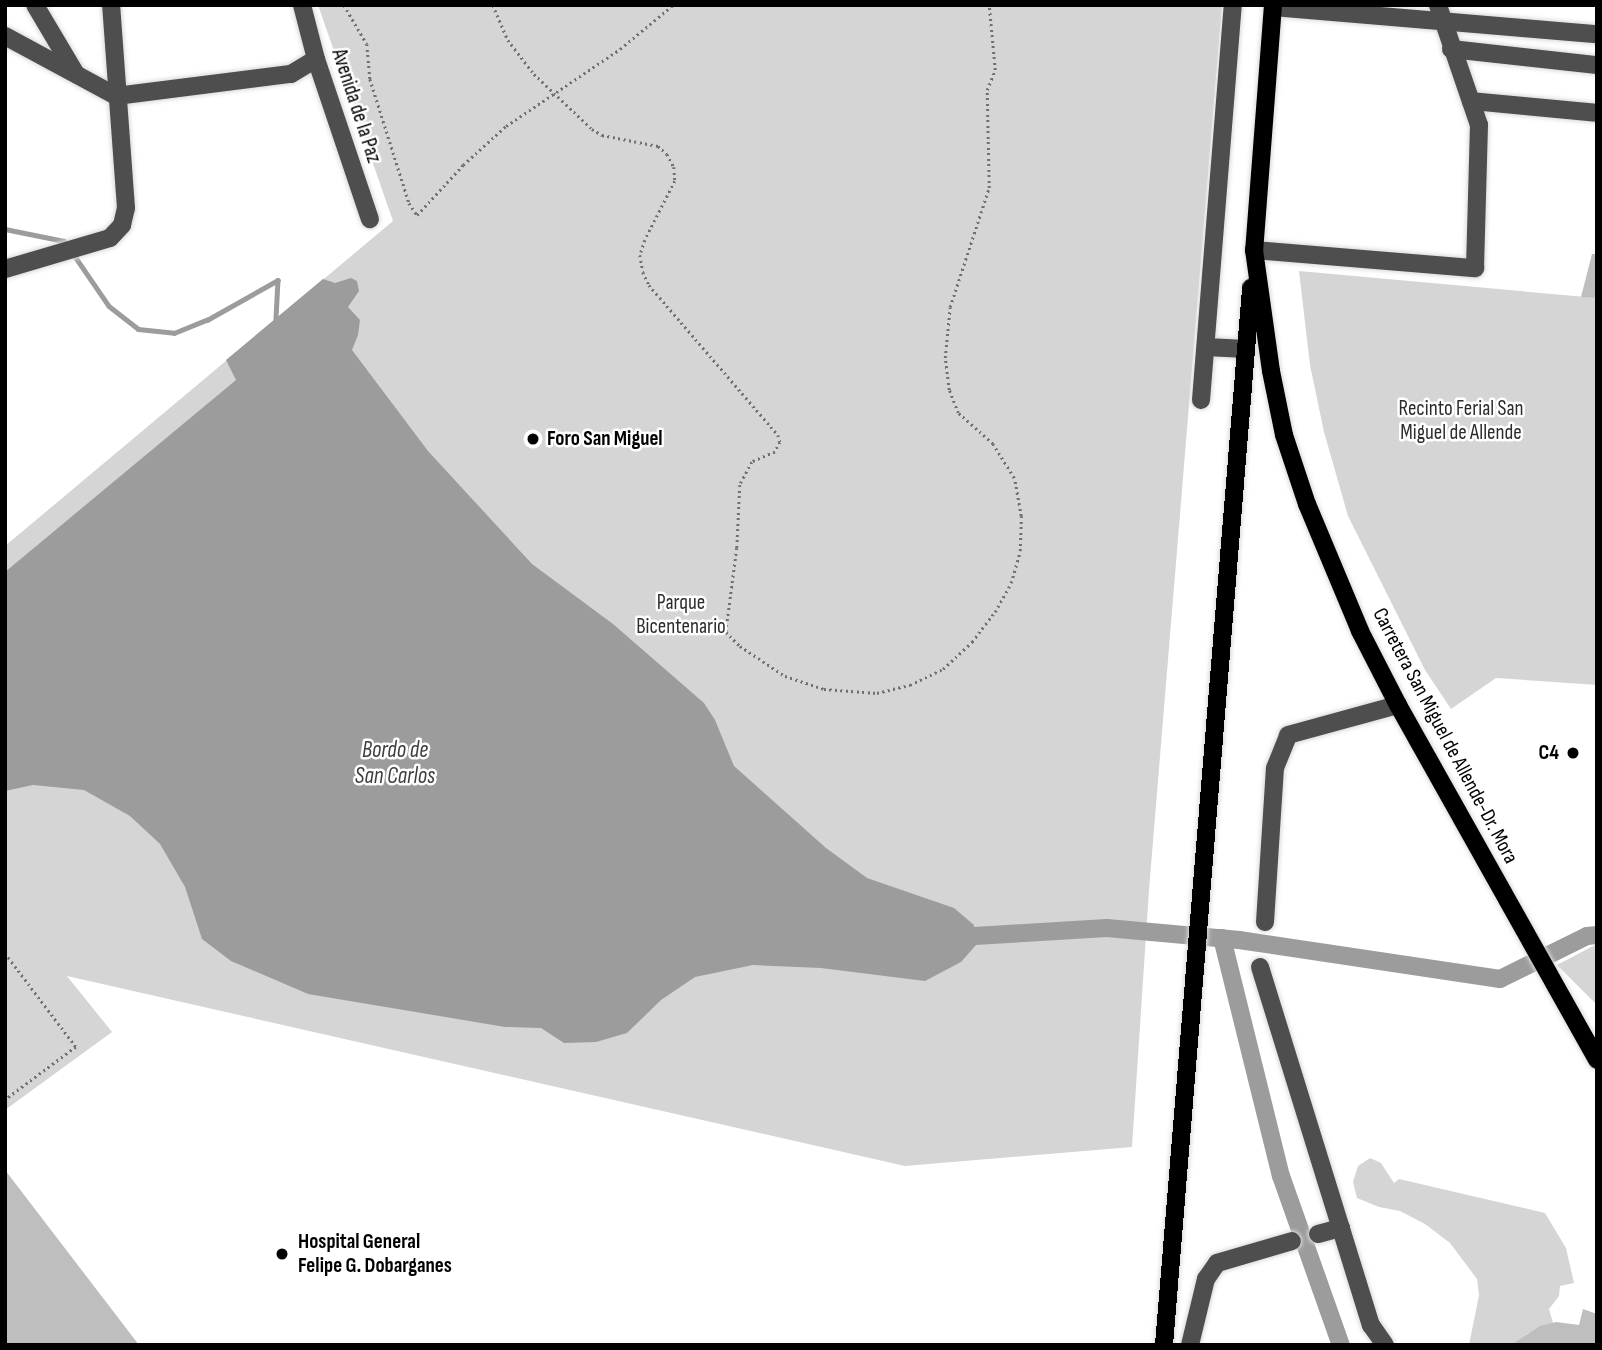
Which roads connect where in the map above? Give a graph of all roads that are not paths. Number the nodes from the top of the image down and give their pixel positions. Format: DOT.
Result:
graph roads {
  1 [pos="35,5"];
  2 [pos="111,5"];
  3 [pos="303,5"];
  4 [pos="1233,5"];
  5 [pos="1273,6"];
  6 [pos="1440,12"];
  7 [pos="1597,34"];
  8 [pos="5,36"];
  9 [pos="1451,49"];
  10 [pos="316,59"];
  11 [pos="1597,65"];
  12 [pos="76,74"];
  13 [pos="116,96"];
  14 [pos="1471,101"];
  15 [pos="1597,113"];
  16 [pos="370,219"];
  17 [pos="1254,250"];
  18 [pos="5,269"];
  19 [pos="1206,347"];
  20 [pos="1246,349"];
  21 [pos="1201,400"];
  22 [pos="1398,705"];
  23 [pos="1265,922"];
  24 [pos="1260,967"];
  25 [pos="1594,1048"];
  26 [pos="1341,1227"];
  27 [pos="1318,1234"];
  28 [pos="1292,1241"];
  29 [pos="1164,1345"];
  30 [pos="1190,1345"];
  31 [pos="1385,1345"];
  1 -- 12 [label="street"];
  2 -- 13 [label="street"];
  3 -- 10 [label="street, Avenida de la Paz"];
  4 -- 19 [label="street"];
  5 -- 6 [label="street"];
  5 -- 17 [label="main road, Carretera San Miguel de Allende-Dr. Mora"];
  6 -- 7 [label="street"];
  6 -- 9 [label="street"];
  8 -- 12 [label="street"];
  9 -- 11 [label="street"];
  9 -- 14 [label="street"];
  10 -- 13 [label="street"];
  10 -- 16 [label="street, Avenida de la Paz"];
  12 -- 13 [label="street"];
  13 -- 18 [label="street"];
  14 -- 15 [label="street"];
  14 -- 17 [label="street"];
  17 -- 20 [label="main road"];
  17 -- 22 [label="main road, Carretera San Miguel de Allende-Dr. Mora"];
  19 -- 20 [label="street"];
  19 -- 21 [label="street"];
  20 -- 29 [label="main road"];
  22 -- 23 [label="street"];
  22 -- 25 [label="main road, Carretera San Miguel de Allende-Dr. Mora"];
  24 -- 26 [label="street"];
  26 -- 27 [label="street"];
  26 -- 31 [label="street"];
  28 -- 30 [label="street"];
}
